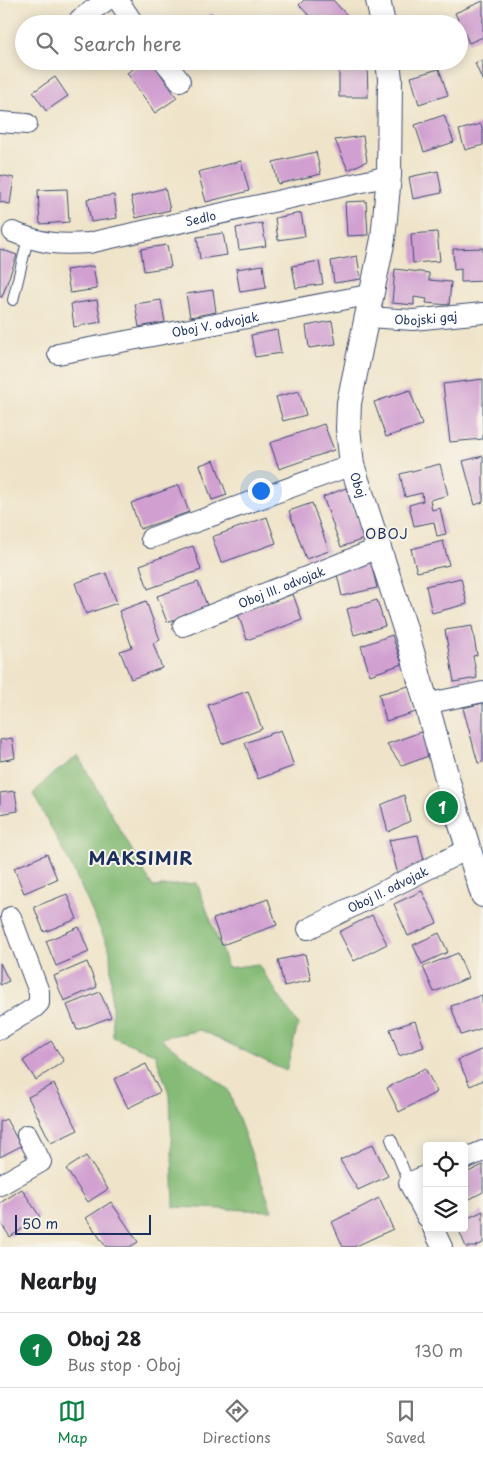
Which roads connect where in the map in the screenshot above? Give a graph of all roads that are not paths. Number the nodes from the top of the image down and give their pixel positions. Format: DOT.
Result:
graph roads {
  1 [pos="106,0"];
  2 [pos="118,0"];
  3 [pos="378,0"];
  4 [pos="85,15"];
  5 [pos="128,15"];
  6 [pos="381,15"];
  7 [pos="172,70"];
  8 [pos="389,70"];
  9 [pos="180,80"];
  10 [pos="0,122"];
  11 [pos="27,124"];
  12 [pos="389,176"];
  13 [pos="21,235"];
  14 [pos="373,294"];
  15 [pos="13,300"];
  16 [pos="483,313"];
  17 [pos="368,317"];
  18 [pos="58,354"];
  19 [pos="352,465"];
  20 [pos="151,538"];
  21 [pos="379,548"];
  22 [pos="184,626"];
  23 [pos="483,692"];
  24 [pos="425,704"];
  25 [pos="468,849"];
  26 [pos="483,895"];
  27 [pos="11,917"];
  28 [pos="308,929"];
  29 [pos="0,1029"];
  30 [pos="27,1135"];
  31 [pos="391,1140"];
  32 [pos="483,1150"];
  33 [pos="468,1157"];
  34 [pos="418,1179"];
  35 [pos="0,1185"];
  36 [pos="423,1200"];
  37 [pos="435,1232"];
  38 [pos="442,1247"];
  1 -- 4 [label="street"];
  2 -- 5 [label="street"];
  3 -- 6 [label="street"];
  7 -- 9 [label="street"];
  8 -- 12 [label="street, Oboj"];
  10 -- 11 [label="street"];
  12 -- 13 [label="street, Sedlo"];
  12 -- 14 [label="street, Oboj"];
  13 -- 15 [label="lane"];
  14 -- 17 [label="street, Oboj"];
  14 -- 18 [label="street, Oboj V. odvojak"];
  16 -- 17 [label="street, Obojski gaj"];
  17 -- 19 [label="street, Oboj"];
  19 -- 20 [label="street"];
  19 -- 21 [label="street, Oboj"];
  21 -- 22 [label="street, Oboj III. odvojak"];
  21 -- 24 [label="street, Oboj"];
  23 -- 24 [label="street"];
  24 -- 25 [label="street, Oboj"];
  25 -- 26 [label="street, Oboj"];
  25 -- 28 [label="street, Oboj II. odvojak"];
  27 -- 29 [label="street"];
  30 -- 35 [label="street"];
  31 -- 34 [label="lane"];
  32 -- 33 [label="street"];
  34 -- 36 [label="street"];
  37 -- 38 [label="street"];
}
